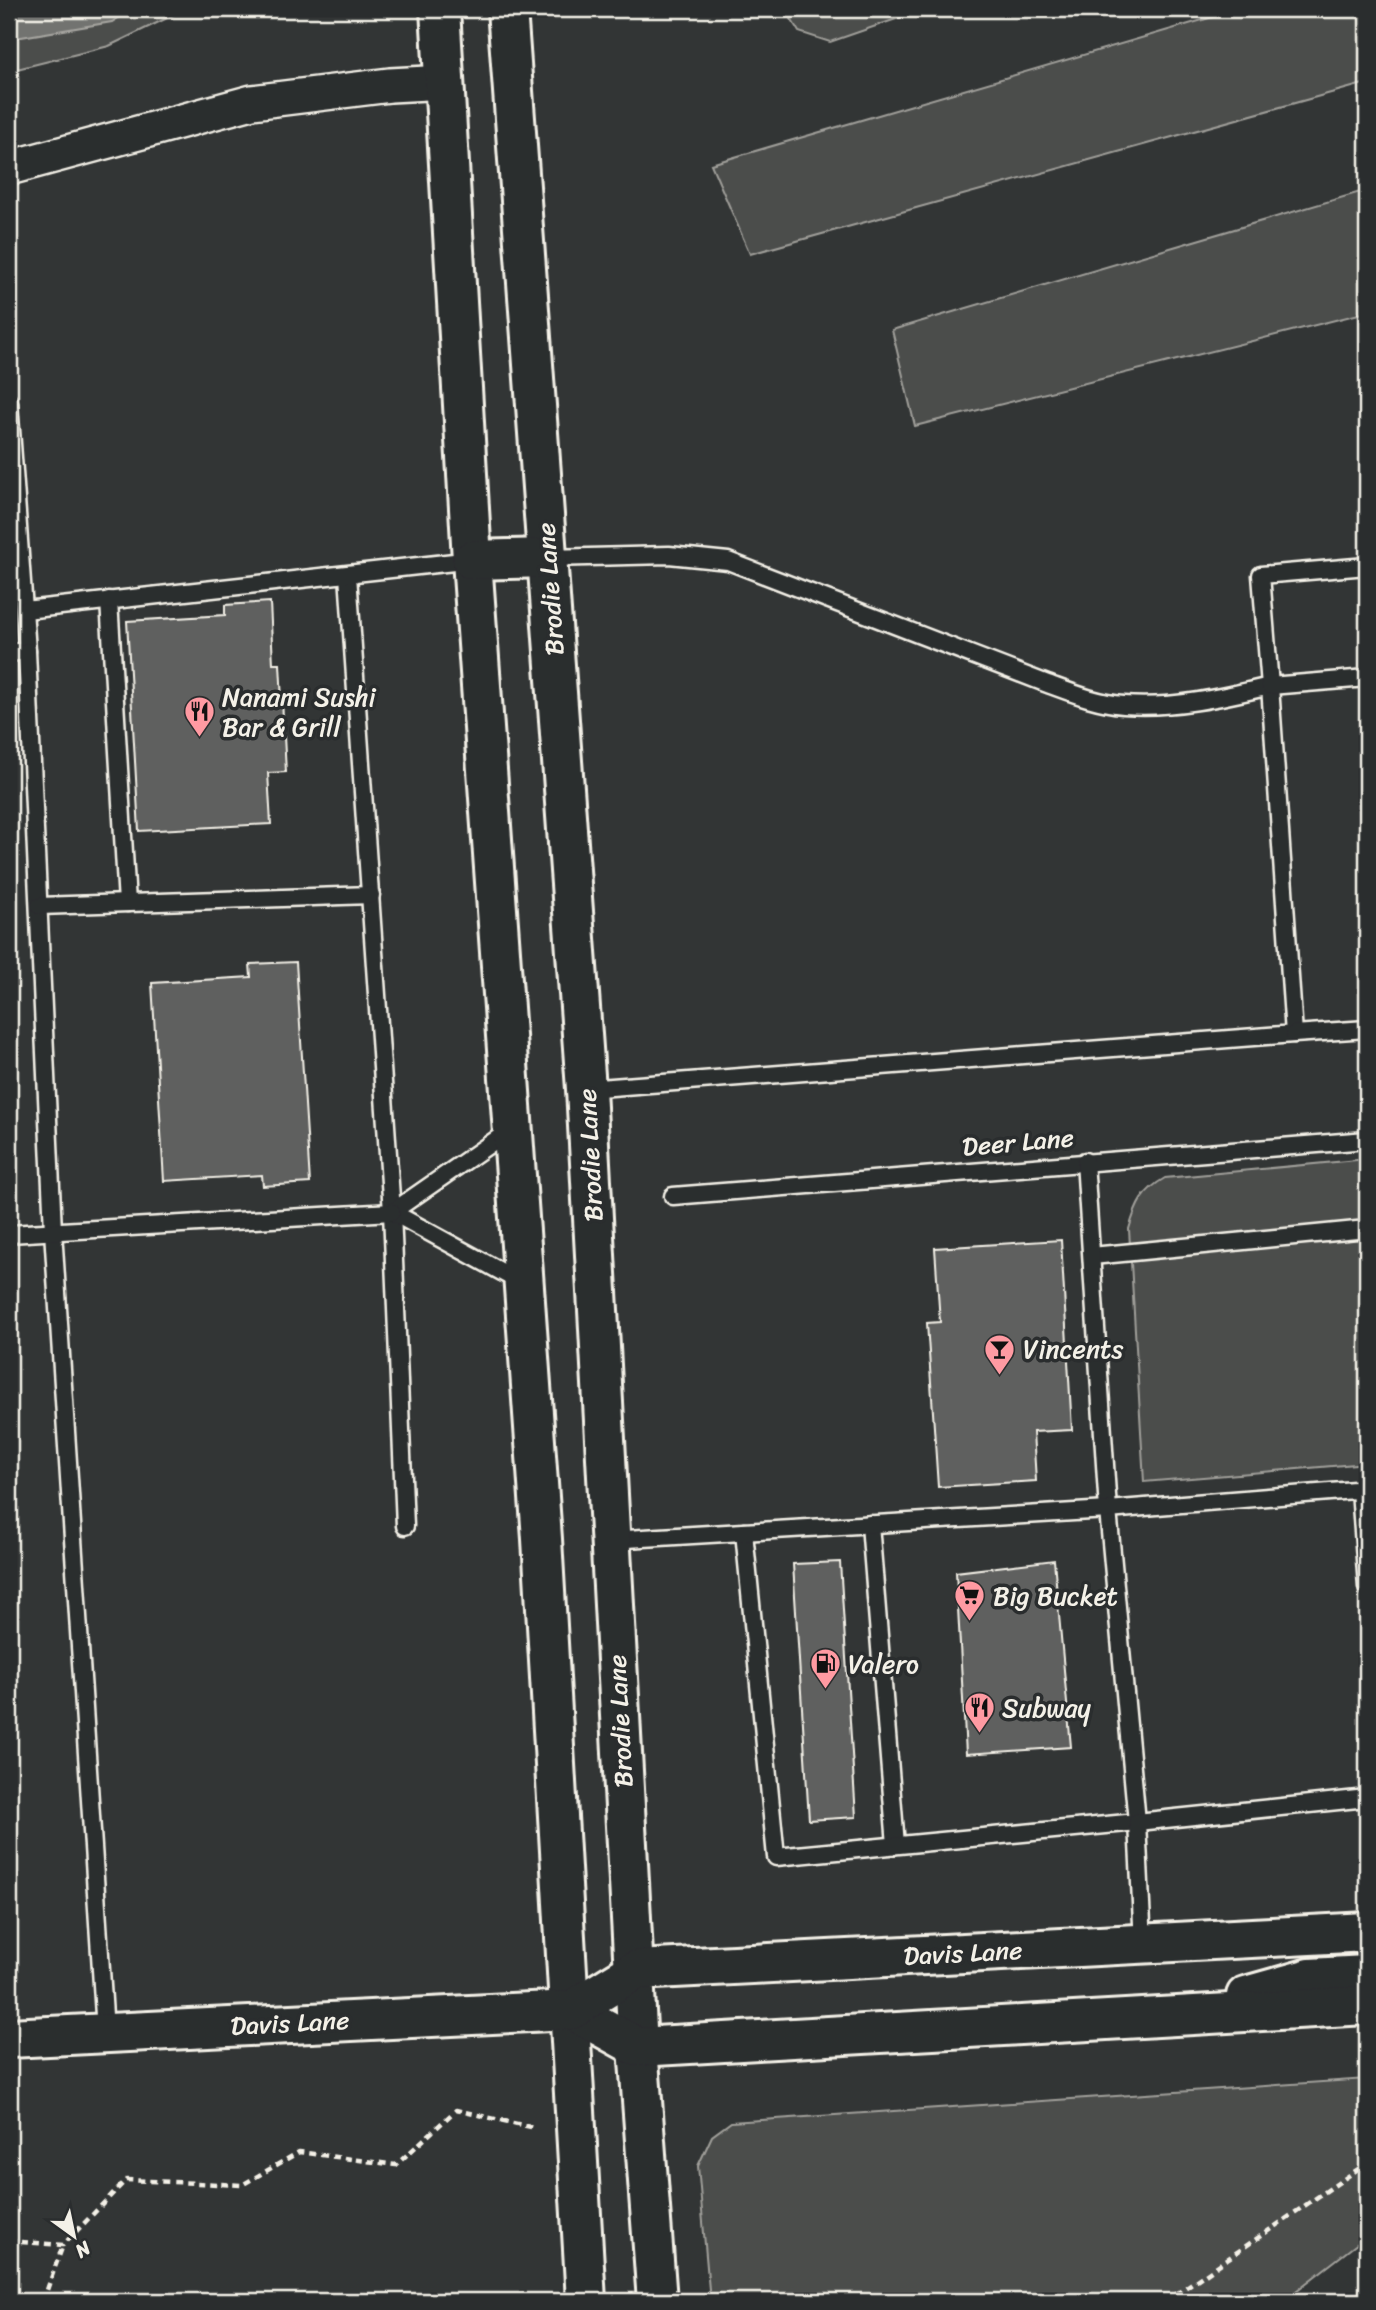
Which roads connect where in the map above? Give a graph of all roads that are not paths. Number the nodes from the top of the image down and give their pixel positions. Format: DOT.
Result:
graph roads {
  1 [pos="440,9"];
  2 [pos="507,9"];
  3 [pos="446,82"];
  4 [pos="9,168"];
  5 [pos="9,402"];
  6 [pos="548,558"];
  7 [pos="472,560"];
  8 [pos="1367,566"];
  9 [pos="348,575"];
  10 [pos="109,600"];
  11 [pos="25,610"];
  12 [pos="27,651"];
  13 [pos="9,653"];
  14 [pos="1367,678"];
  15 [pos="1270,686"];
  16 [pos="370,895"];
  17 [pos="127,903"];
  18 [pos="39,906"];
  19 [pos="1367,1029"];
  20 [pos="1294,1034"];
  21 [pos="586,1089"];
  22 [pos="512,1129"];
  23 [pos="1367,1140"];
  24 [pos="1085,1161"];
  25 [pos="673,1196"];
  26 [pos="392,1212"];
  27 [pos="1367,1229"];
  28 [pos="53,1231"];
  29 [pos="9,1234"];
  30 [pos="1092,1256"];
  31 [pos="522,1283"];
  32 [pos="1363,1489"];
  33 [pos="1108,1510"];
  34 [pos="870,1524"];
  35 [pos="405,1526"];
  36 [pos="744,1532"];
  37 [pos="610,1540"];
  38 [pos="1367,1587"];
  39 [pos="1367,1798"];
  40 [pos="1137,1822"];
  41 [pos="896,1845"];
  42 [pos="1367,1932"];
  43 [pos="1143,1944"];
  44 [pos="636,1970"];
  45 [pos="1367,1975"];
  46 [pos="1367,2005"];
  47 [pos="570,2010"];
  48 [pos="1173,2016"];
  49 [pos="105,2031"];
  50 [pos="9,2038"];
  51 [pos="638,2047"];
  52 [pos="586,2301"];
  53 [pos="657,2301"];
  1 -- 3 [label="main road"];
  2 -- 6 [label="main road, Brodie Lane"];
  3 -- 4 [label="street"];
  3 -- 7 [label="main road"];
  5 -- 11 [label="lane"];
  6 -- 7 [label="main road"];
  6 -- 15 [label="lane"];
  6 -- 21 [label="main road, Brodie Lane"];
  7 -- 9 [label="lane"];
  7 -- 22 [label="main road"];
  8 -- 15 [label="lane"];
  9 -- 10 [label="lane"];
  9 -- 16 [label="lane"];
  10 -- 11 [label="lane"];
  10 -- 17 [label="lane"];
  11 -- 12 [label="lane"];
  12 -- 13 [label="lane"];
  12 -- 18 [label="lane"];
  14 -- 15 [label="lane"];
  15 -- 20 [label="lane"];
  16 -- 17 [label="lane"];
  16 -- 26 [label="lane"];
  17 -- 18 [label="lane"];
  18 -- 28 [label="lane"];
  19 -- 20 [label="lane"];
  20 -- 21 [label="lane"];
  21 -- 37 [label="main road, Brodie Lane"];
  22 -- 26 [label="lane"];
  22 -- 31 [label="main road"];
  23 -- 24 [label="lane, Deer Lane"];
  24 -- 25 [label="lane, Deer Lane"];
  24 -- 30 [label="lane"];
  26 -- 28 [label="lane"];
  26 -- 31 [label="lane"];
  26 -- 35 [label="lane"];
  27 -- 30 [label="lane"];
  28 -- 29 [label="lane"];
  28 -- 49 [label="lane"];
  30 -- 33 [label="lane"];
  31 -- 47 [label="main road"];
  32 -- 33 [label="lane"];
  32 -- 38 [label="lane"];
  33 -- 34 [label="lane"];
  33 -- 40 [label="lane"];
  34 -- 36 [label="lane"];
  34 -- 41 [label="lane"];
  36 -- 37 [label="lane"];
  36 -- 41 [label="lane"];
  37 -- 44 [label="main road, Brodie Lane"];
  39 -- 40 [label="lane"];
  40 -- 41 [label="lane"];
  40 -- 43 [label="lane"];
  42 -- 43 [label="main road, Davis Lane"];
  43 -- 44 [label="main road, Davis Lane"];
  44 -- 47 [label="main road, Davis Lane"];
  44 -- 51 [label="main road, Brodie Lane"];
  45 -- 48 [label="main road"];
  46 -- 48 [label="main road"];
  47 -- 49 [label="main road, Davis Lane"];
  47 -- 51 [label="main road"];
  47 -- 52 [label="main road"];
  48 -- 51 [label="main road"];
  49 -- 50 [label="main road, Davis Lane"];
  51 -- 53 [label="main road, Brodie Lane"];
}
